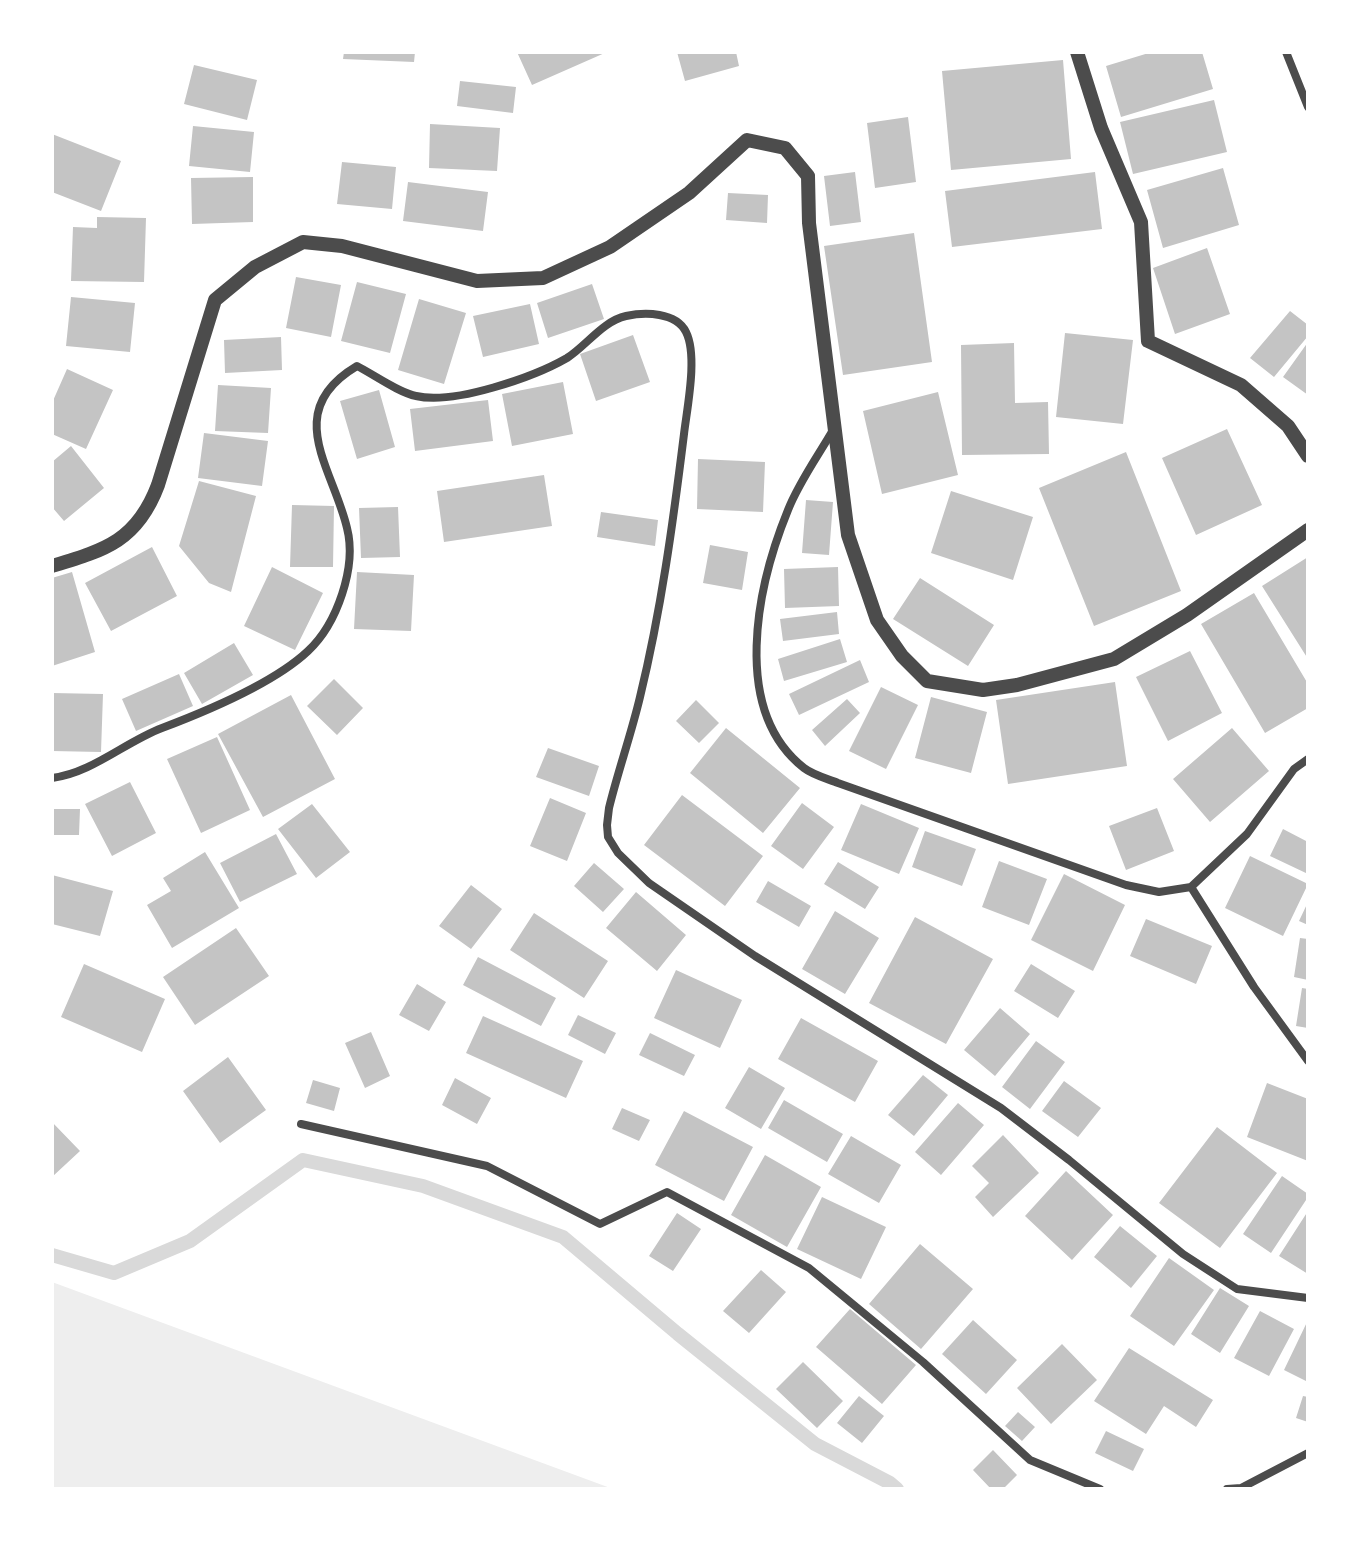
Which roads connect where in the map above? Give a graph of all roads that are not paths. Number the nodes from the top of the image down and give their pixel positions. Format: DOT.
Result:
graph roads {
  1 [pos="1077,52"];
  2 [pos="1286,52"];
  3 [pos="1308,107"];
  4 [pos="833,429"];
  5 [pos="1308,456"];
  6 [pos="1308,530"];
  7 [pos="52,566"];
  8 [pos="1308,759"];
  9 [pos="52,778"];
  10 [pos="1191,887"];
  11 [pos="1308,1061"];
  12 [pos="301,1124"];
  13 [pos="1308,1298"];
  14 [pos="1308,1453"];
  15 [pos="1100,1489"];
  16 [pos="1227,1489"];
  1 -- 5 [label="street"];
  2 -- 3 [label="street"];
  4 -- 6 [label="street"];
  4 -- 7 [label="street"];
  4 -- 10 [label="street"];
  8 -- 10 [label="street"];
  9 -- 13 [label="street"];
  10 -- 11 [label="street"];
  12 -- 15 [label="street"];
  14 -- 16 [label="street"];
}
